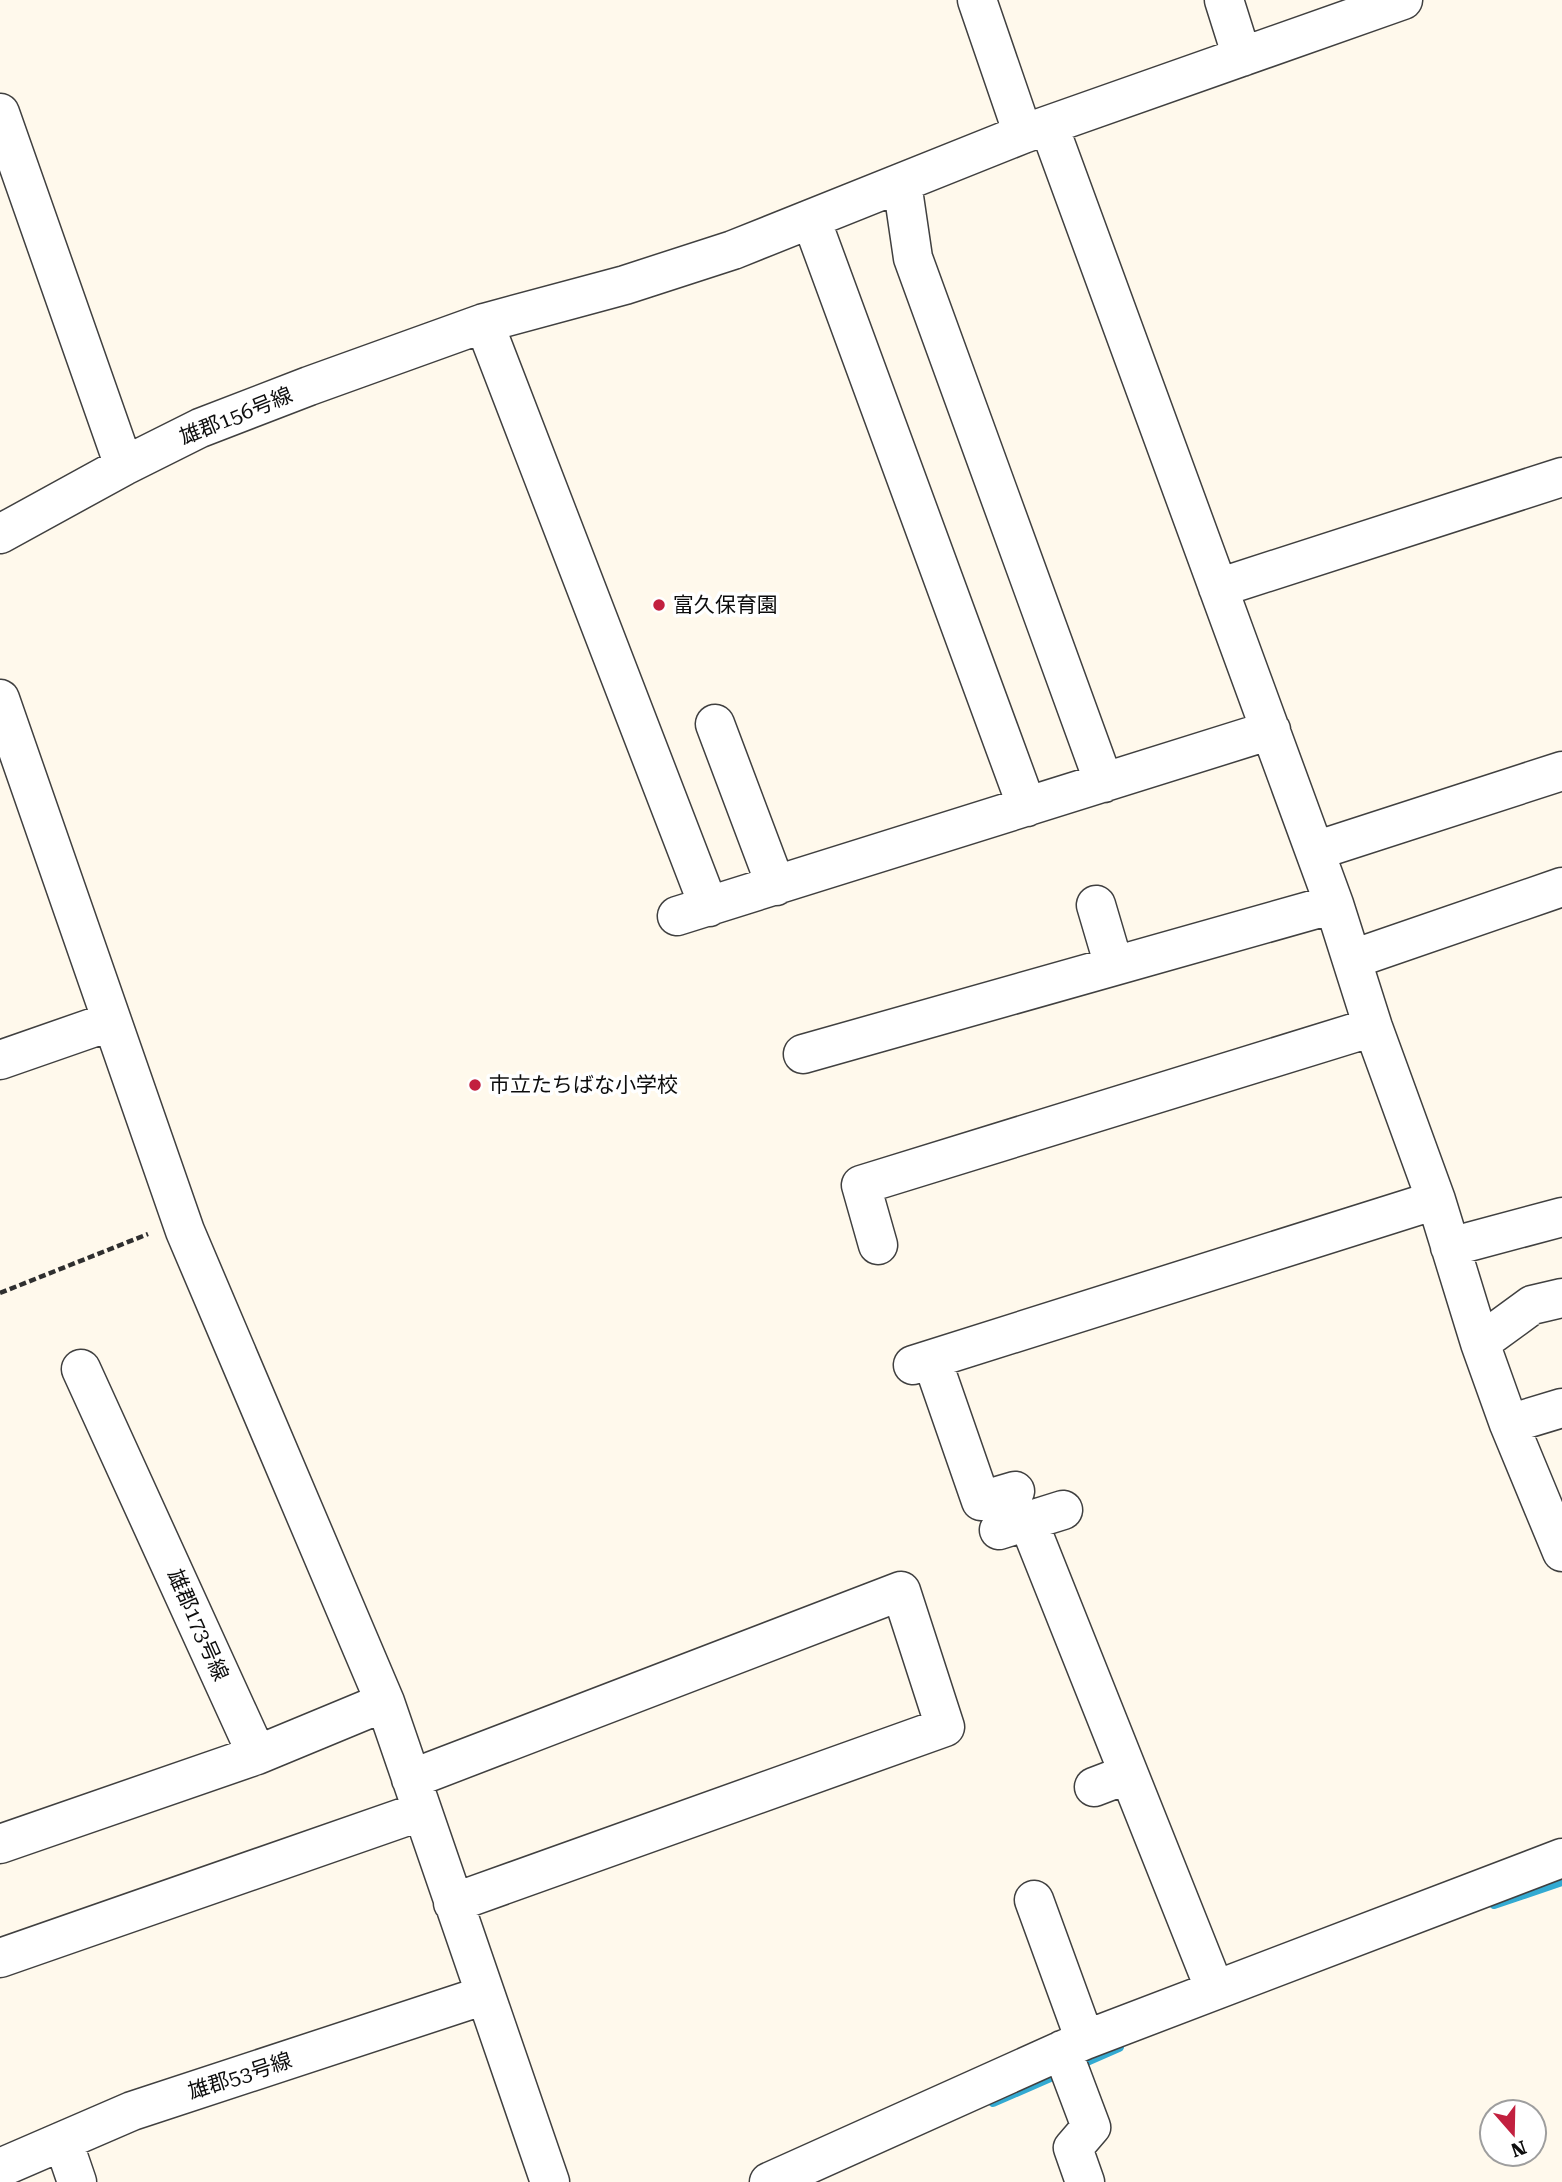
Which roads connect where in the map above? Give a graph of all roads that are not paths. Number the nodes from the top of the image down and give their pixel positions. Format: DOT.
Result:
graph roads {
  1 [pos="977,0"];
  2 [pos="1224,0"];
  3 [pos="1403,0"];
  4 [pos="1242,57"];
  5 [pos="0,113"];
  6 [pos="1036,130"];
  7 [pos="902,183"];
  8 [pos="811,219"];
  9 [pos="484,323"];
  10 [pos="124,466"];
  11 [pos="1562,477"];
  12 [pos="0,534"];
  13 [pos="1218,588"];
  14 [pos="0,699"];
  15 [pos="715,723"];
  16 [pos="1271,730"];
  17 [pos="1562,771"];
  18 [pos="1104,783"];
  19 [pos="1027,807"];
  20 [pos="1315,851"];
  21 [pos="776,886"];
  22 [pos="1562,887"];
  23 [pos="1335,904"];
  24 [pos="1096,905"];
  25 [pos="1353,959"];
  26 [pos="1114,966"];
  27 [pos="112,1021"];
  28 [pos="1373,1027"];
  29 [pos="803,1054"];
  30 [pos="0,1060"];
  31 [pos="1436,1200"];
  32 [pos="1562,1217"];
  33 [pos="878,1245"];
  34 [pos="1450,1247"];
  35 [pos="1562,1298"];
  36 [pos="1480,1343"];
  37 [pos="81,1368"];
  38 [pos="1562,1408"];
  39 [pos="1509,1424"];
  40 [pos="1562,1552"];
  41 [pos="385,1702"];
  42 [pos="257,1755"];
  43 [pos="416,1795"];
  44 [pos="0,1844"];
  45 [pos="1562,1858"];
  46 [pos="1034,1900"];
  47 [pos="453,1903"];
  48 [pos="0,1958"];
  49 [pos="1215,1990"];
  50 [pos="485,1996"];
  51 [pos="1072,2058"];
  52 [pos="63,2141"];
  53 [pos="0,2169"];
  54 [pos="4,2182"];
  55 [pos="77,2182"];
  56 [pos="550,2182"];
  57 [pos="769,2182"];
  58 [pos="1085,2182"];
  1 -- 6 [label="street"];
  2 -- 4 [label="street"];
  3 -- 4 [label="street, 雄郡156号線"];
  4 -- 6 [label="street, 雄郡156号線"];
  5 -- 10 [label="street"];
  6 -- 7 [label="street, 雄郡156号線"];
  6 -- 13 [label="street"];
  7 -- 8 [label="street, 雄郡156号線"];
  7 -- 18 [label="street"];
  8 -- 9 [label="street, 雄郡156号線"];
  8 -- 19 [label="street"];
  9 -- 10 [label="street, 雄郡156号線"];
  9 -- 21 [label="street"];
  10 -- 12 [label="street, 雄郡156号線"];
  11 -- 13 [label="street"];
  13 -- 16 [label="street"];
  14 -- 27 [label="street"];
  15 -- 21 [label="street"];
  16 -- 18 [label="street"];
  16 -- 20 [label="street"];
  17 -- 20 [label="street"];
  18 -- 19 [label="street"];
  19 -- 21 [label="street"];
  20 -- 23 [label="street"];
  22 -- 25 [label="street"];
  23 -- 25 [label="street"];
  23 -- 26 [label="street"];
  24 -- 26 [label="street"];
  25 -- 28 [label="street"];
  26 -- 29 [label="street"];
  27 -- 30 [label="street"];
  27 -- 41 [label="street"];
  28 -- 31 [label="street"];
  28 -- 33 [label="street"];
  31 -- 34 [label="street"];
  31 -- 49 [label="street"];
  32 -- 34 [label="street"];
  34 -- 36 [label="street"];
  35 -- 36 [label="street"];
  36 -- 39 [label="street"];
  37 -- 42 [label="street, 雄郡173号線"];
  38 -- 39 [label="street"];
  39 -- 40 [label="street"];
  41 -- 42 [label="street"];
  41 -- 43 [label="street"];
  42 -- 44 [label="street"];
  43 -- 47 [label="street"];
  43 -- 47 [label="street"];
  43 -- 48 [label="street"];
  45 -- 49 [label="street"];
  46 -- 51 [label="street"];
  47 -- 50 [label="street"];
  49 -- 51 [label="street"];
  50 -- 52 [label="street, 雄郡53号線"];
  50 -- 56 [label="street"];
  51 -- 57 [label="street"];
  51 -- 58 [label="street"];
  52 -- 53 [label="street, 雄郡53号線"];
  52 -- 55 [label="street"];
  53 -- 54 [label="street"];
}
